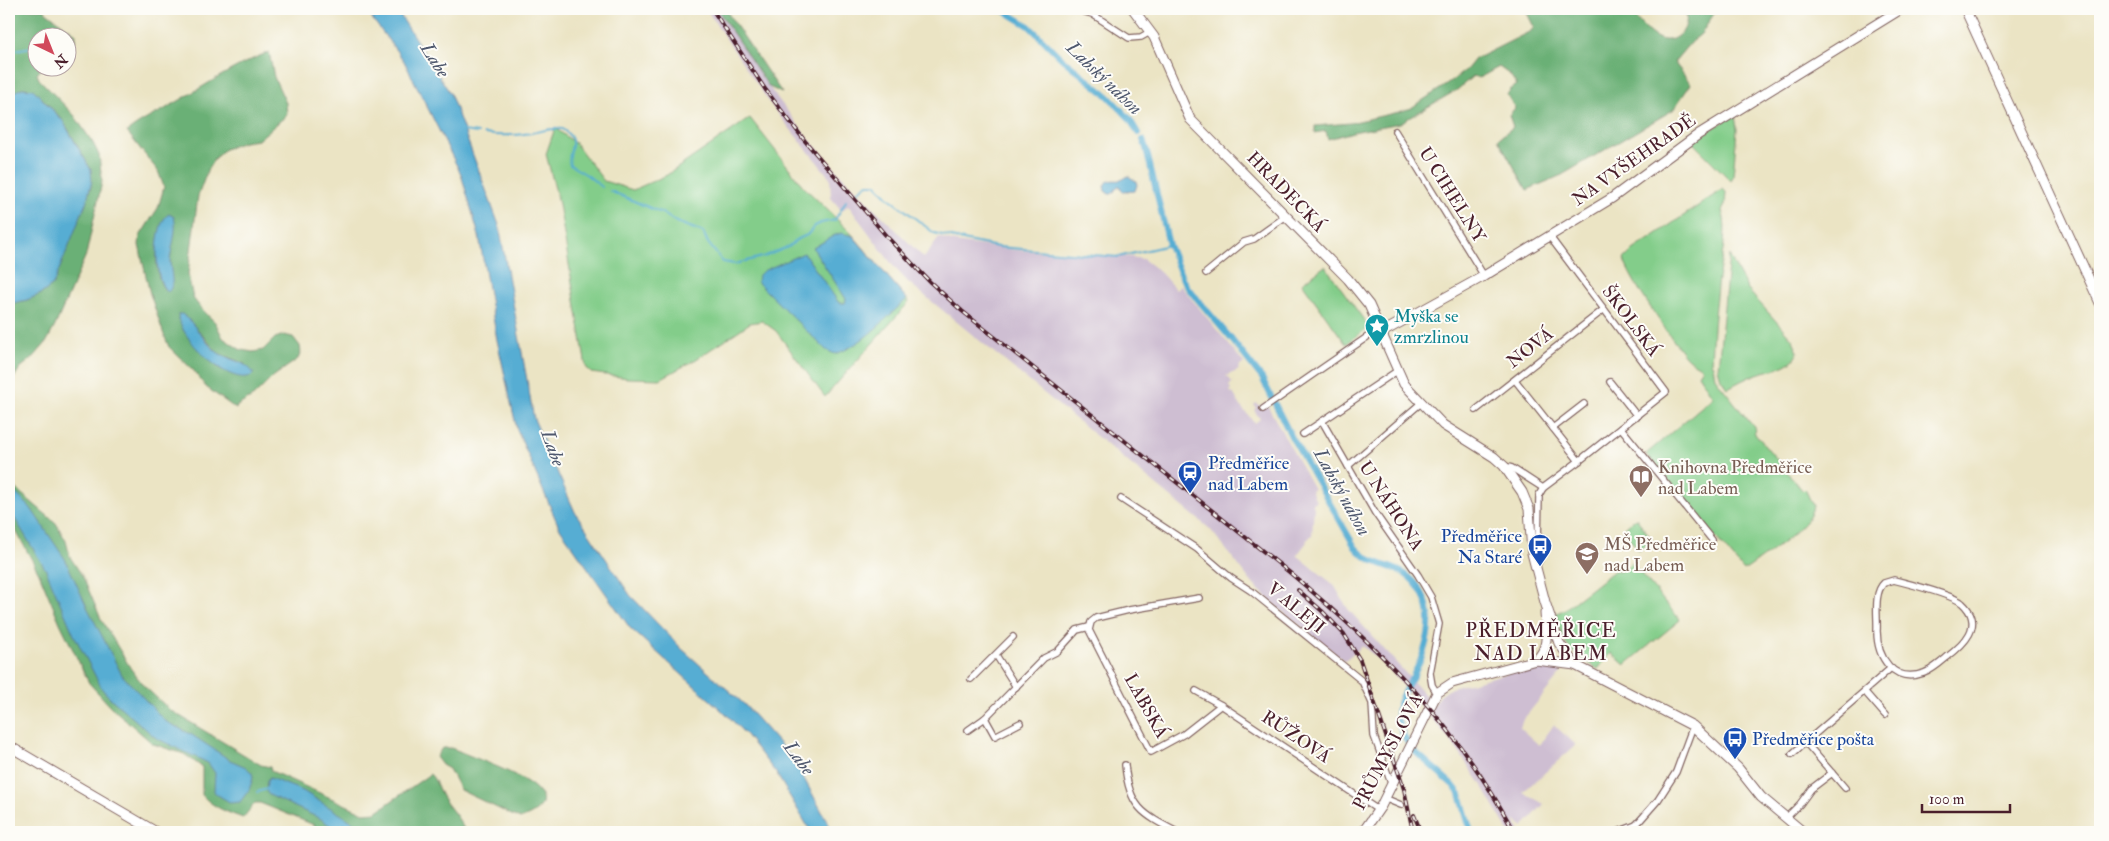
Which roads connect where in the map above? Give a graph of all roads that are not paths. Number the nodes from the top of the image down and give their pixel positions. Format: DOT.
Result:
graph roads {
  1 [pos="1075,9"];
  2 [pos="1133,9"];
  3 [pos="1901,9"];
  4 [pos="1965,9"];
  5 [pos="1150,32"];
  6 [pos="1395,130"];
  7 [pos="1285,214"];
  8 [pos="1550,237"];
  9 [pos="1206,273"];
  10 [pos="1484,276"];
  11 [pos="2100,303"];
  12 [pos="1603,310"];
  13 [pos="1381,333"];
  14 [pos="1397,371"];
  15 [pos="1515,380"];
  16 [pos="1610,382"];
  17 [pos="1421,403"];
  18 [pos="1584,404"];
  19 [pos="1264,409"];
  20 [pos="1476,410"];
  21 [pos="1637,416"];
  22 [pos="1322,421"];
  23 [pos="1553,428"];
  24 [pos="1621,428"];
  25 [pos="1303,434"];
  26 [pos="1579,461"];
  27 [pos="1348,466"];
  28 [pos="1504,466"];
  29 [pos="1542,488"];
  30 [pos="1121,499"];
  31 [pos="1712,540"];
  32 [pos="1536,566"];
  33 [pos="1199,598"];
  34 [pos="1545,602"];
  35 [pos="1089,628"];
  36 [pos="1013,636"];
  37 [pos="996,655"];
  38 [pos="1536,660"];
  39 [pos="1575,665"];
  40 [pos="1891,668"];
  41 [pos="971,679"];
  42 [pos="1016,687"];
  43 [pos="1196,691"];
  44 [pos="1865,692"];
  45 [pos="1437,694"];
  46 [pos="1221,705"];
  47 [pos="1884,715"];
  48 [pos="984,718"];
  49 [pos="1020,723"];
  50 [pos="1693,726"];
  51 [pos="968,730"];
  52 [pos="1806,743"];
  53 [pos="9,746"];
  54 [pos="1792,754"];
  55 [pos="1125,765"];
  56 [pos="1832,773"];
  57 [pos="1391,784"];
  58 [pos="1844,788"];
  59 [pos="1384,798"];
  60 [pos="1401,805"];
  61 [pos="1378,810"];
  62 [pos="1786,818"];
  63 [pos="1636,825"];
  64 [pos="156,832"];
  65 [pos="1178,832"];
  66 [pos="1362,832"];
  67 [pos="1618,832"];
  68 [pos="1636,832"];
  69 [pos="1803,832"];
  1 -- 5 [label="street"];
  2 -- 5 [label="street, HRADECKÁ"];
  3 -- 8 [label="street, NA VYŠEHRADĚ"];
  4 -- 11 [label="street"];
  5 -- 7 [label="street, HRADECKÁ"];
  6 -- 10 [label="street, U CIHELNY"];
  7 -- 9 [label="street"];
  7 -- 13 [label="street, HRADECKÁ"];
  8 -- 10 [label="street, NA VYŠEHRADĚ"];
  8 -- 12 [label="street, ŠKOLSKÁ"];
  10 -- 13 [label="street, NA VYŠEHRADĚ"];
  12 -- 15 [label="street, NOVÁ"];
  12 -- 21 [label="street, ŠKOLSKÁ"];
  13 -- 14 [label="street, HRADECKÁ"];
  13 -- 19 [label="street"];
  14 -- 17 [label="street, HRADECKÁ"];
  14 -- 22 [label="street"];
  15 -- 20 [label="street, NOVÁ"];
  15 -- 23 [label="street"];
  16 -- 21 [label="street"];
  17 -- 27 [label="street"];
  17 -- 28 [label="street, HRADECKÁ"];
  18 -- 23 [label="street"];
  21 -- 24 [label="street, ŠKOLSKÁ"];
  22 -- 25 [label="street"];
  22 -- 27 [label="street, U NÁHONA"];
  23 -- 26 [label="street"];
  24 -- 26 [label="street, ŠKOLSKÁ"];
  24 -- 31 [label="street"];
  26 -- 29 [label="street, ŠKOLSKÁ"];
  27 -- 45 [label="street, U NÁHONA"];
  28 -- 29 [label="street"];
  28 -- 32 [label="street, HRADECKÁ"];
  29 -- 32 [label="street"];
  30 -- 57 [label="street, V ALEJI"];
  32 -- 34 [label="street, HRADECKÁ"];
  33 -- 35 [label="street"];
  34 -- 38 [label="street"];
  34 -- 39 [label="street"];
  35 -- 42 [label="street"];
  35 -- 46 [label="street, LABSKÁ"];
  36 -- 37 [label="street"];
  37 -- 41 [label="street"];
  37 -- 42 [label="street"];
  38 -- 39 [label="street, PRŮMYSLOVÁ"];
  38 -- 45 [label="street, PRŮMYSLOVÁ"];
  39 -- 50 [label="street"];
  40 -- 40 [label="street"];
  40 -- 44 [label="street"];
  42 -- 48 [label="street"];
  43 -- 46 [label="street, RŮŽOVÁ"];
  44 -- 47 [label="street"];
  44 -- 52 [label="street"];
  45 -- 57 [label="street, PRŮMYSLOVÁ"];
  46 -- 61 [label="street, RŮŽOVÁ"];
  48 -- 49 [label="street"];
  48 -- 51 [label="street"];
  50 -- 62 [label="street"];
  50 -- 63 [label="street"];
  52 -- 54 [label="street"];
  52 -- 56 [label="street"];
  53 -- 64 [label="street"];
  55 -- 65 [label="street"];
  56 -- 58 [label="street"];
  56 -- 62 [label="street"];
  57 -- 59 [label="street, PRŮMYSLOVÁ"];
  59 -- 60 [label="street"];
  59 -- 61 [label="street, PRŮMYSLOVÁ"];
  61 -- 66 [label="street, PRŮMYSLOVÁ"];
  62 -- 69 [label="street"];
  63 -- 67 [label="street"];
  63 -- 68 [label="street"];
}
